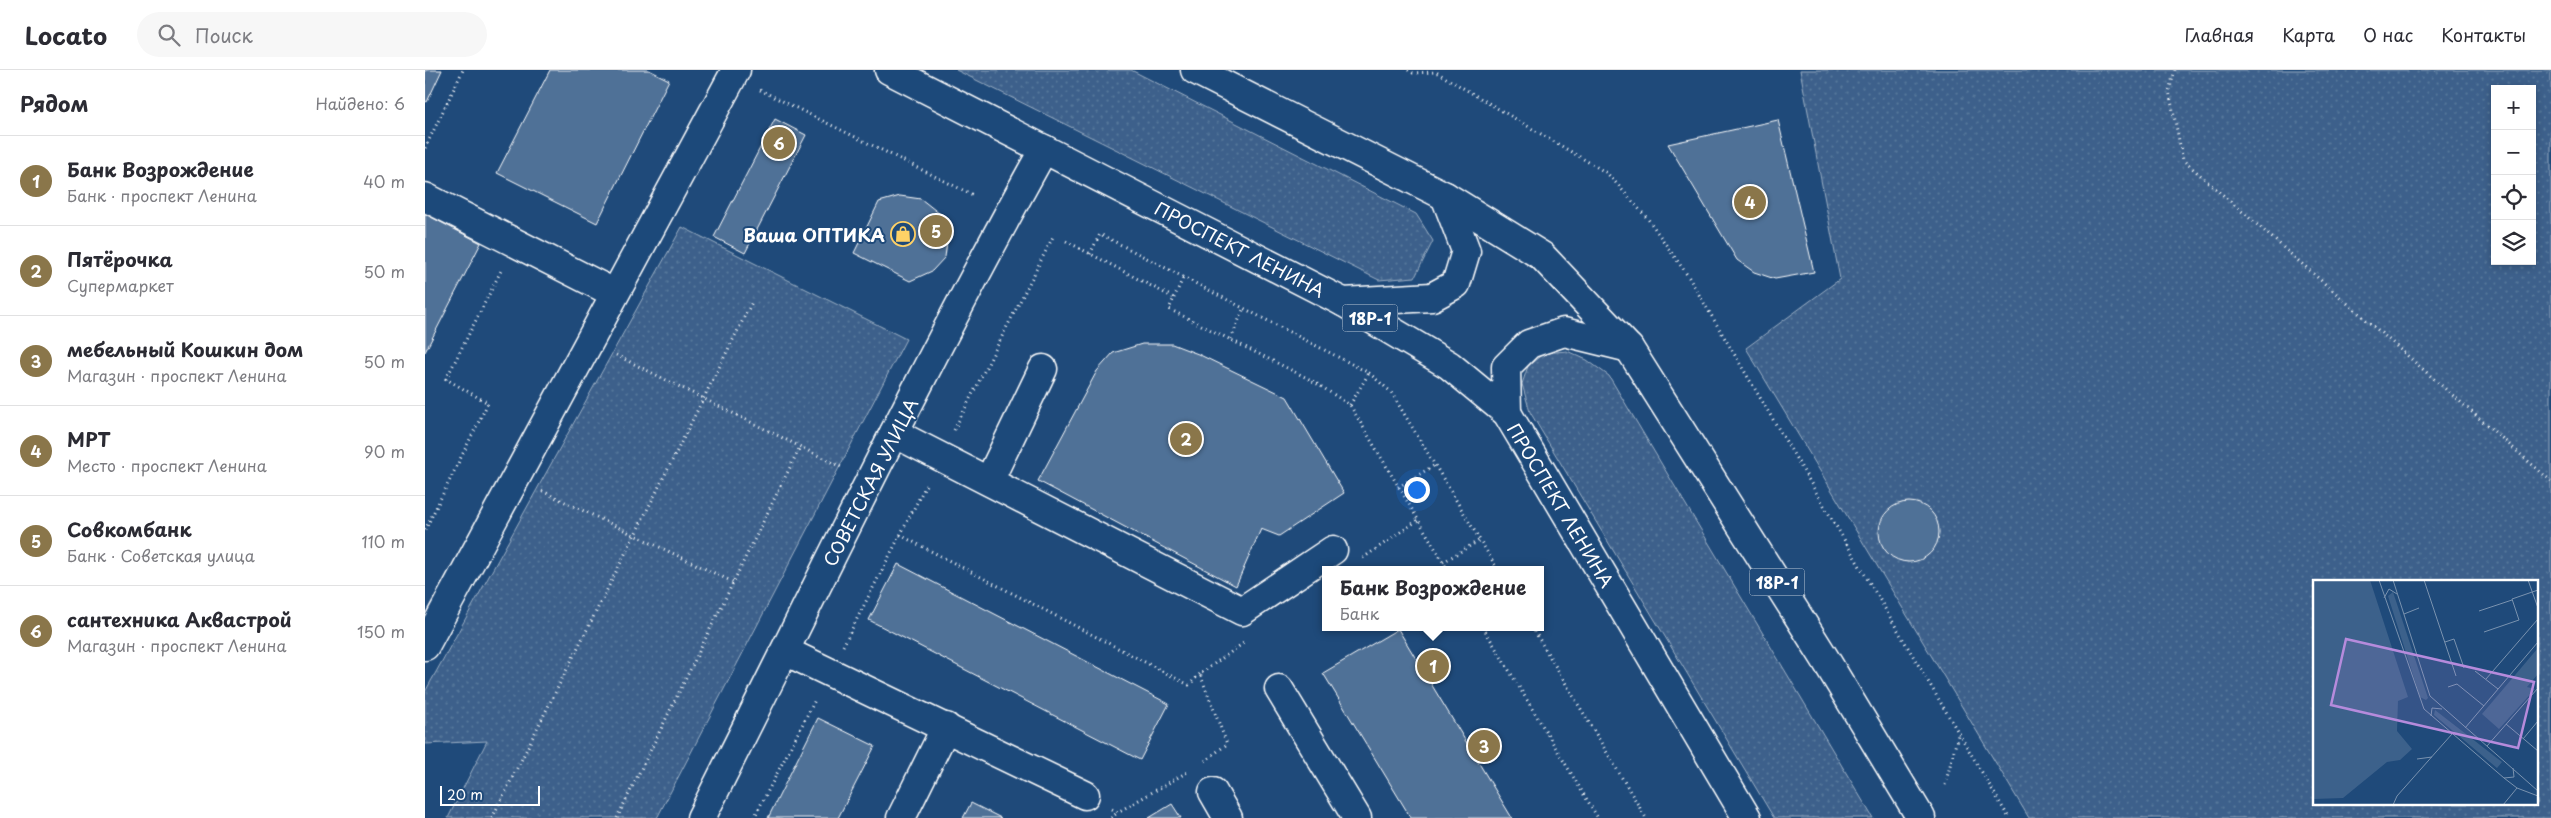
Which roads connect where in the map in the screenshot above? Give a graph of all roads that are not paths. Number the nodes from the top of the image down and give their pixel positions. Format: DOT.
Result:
graph roads {
  1 [pos="889,70"];
  2 [pos="1195,70"];
  3 [pos="735,73"];
  4 [pos="1044,149"];
  5 [pos="1445,196"];
  6 [pos="425,197"];
  7 [pos="614,293"];
  8 [pos="1343,302"];
  9 [pos="1629,348"];
  10 [pos="1043,369"];
  11 [pos="1507,414"];
  12 [pos="894,433"];
  13 [pos="989,481"];
  14 [pos="1344,557"];
  15 [pos="1327,566"];
  16 [pos="1322,569"];
  17 [pos="425,646"];
  18 [pos="785,651"];
  19 [pos="1279,688"];
  20 [pos="946,727"];
  21 [pos="1213,792"];
  22 [pos="1085,795"];
  23 [pos="701,818"];
  24 [pos="901,818"];
  25 [pos="1228,818"];
  26 [pos="1357,818"];
  27 [pos="1747,818"];
  28 [pos="1921,818"];
  1 -- 4 [label="main road, ПРОСПЕКТ ЛЕНИНА / 18Р-1"];
  2 -- 5 [label="main road, 18Р-1"];
  3 -- 7 [label="main road"];
  4 -- 8 [label="main road, ПРОСПЕКТ ЛЕНИНА / 18Р-1"];
  4 -- 12 [label="main road, СОВЕТСКАЯ УЛИЦА"];
  5 -- 8 [label="main road"];
  5 -- 9 [label="main road, 18Р-1"];
  6 -- 7 [label="main road"];
  7 -- 17 [label="main road"];
  8 -- 11 [label="main road, ПРОСПЕКТ ЛЕНИНА / 18Р-1"];
  9 -- 11 [label="main road"];
  9 -- 28 [label="main road, 18Р-1"];
  10 -- 13 [label="main road"];
  11 -- 27 [label="main road, ПРОСПЕКТ ЛЕНИНА / 18Р-1"];
  12 -- 13 [label="main road"];
  12 -- 18 [label="main road, СОВЕТСКАЯ УЛИЦА"];
  13 -- 16 [label="main road"];
  14 -- 15 [label="main road"];
  18 -- 20 [label="main road"];
  18 -- 23 [label="main road, СОВЕТСКАЯ УЛИЦА"];
  19 -- 26 [label="main road"];
  20 -- 22 [label="main road"];
  20 -- 24 [label="main road"];
  21 -- 25 [label="main road"];
}
